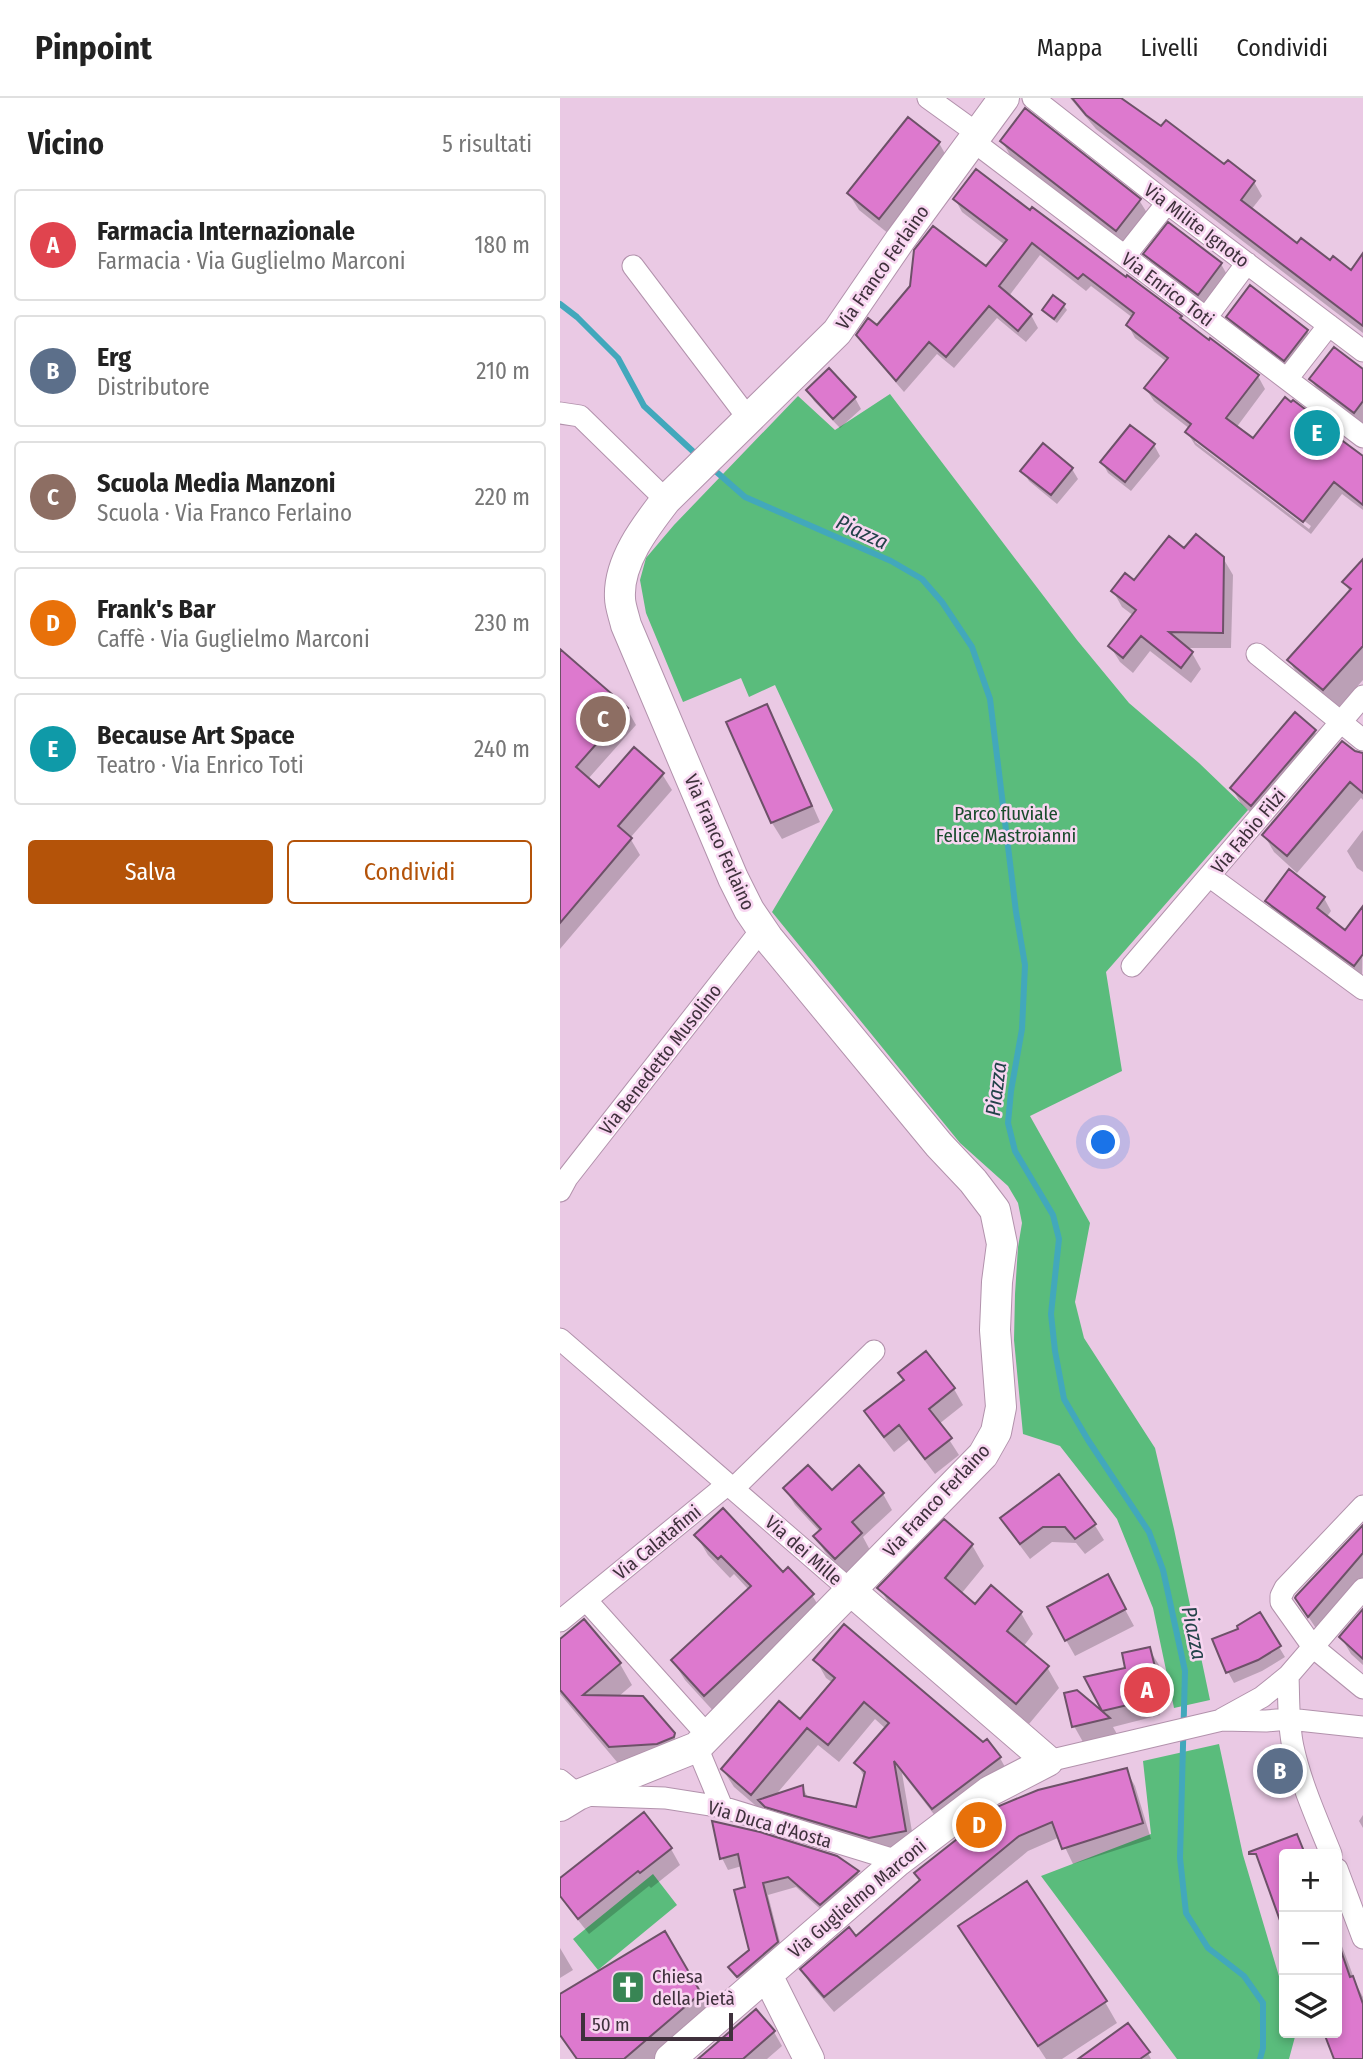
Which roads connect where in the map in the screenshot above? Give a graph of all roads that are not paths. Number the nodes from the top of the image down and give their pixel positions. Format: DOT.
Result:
graph roads {
  1 [pos="929,98"];
  2 [pos="1004,98"];
  3 [pos="1033,98"];
  4 [pos="976,137"];
  5 [pos="1167,203"];
  6 [pos="1125,256"];
  7 [pos="1247,264"];
  8 [pos="634,266"];
  9 [pos="1206,318"];
  10 [pos="1329,325"];
  11 [pos="1363,351"];
  12 [pos="1287,379"];
  13 [pos="560,413"];
  14 [pos="739,427"];
  15 [pos="1363,437"];
  16 [pos="676,491"];
  17 [pos="1257,654"];
  18 [pos="1363,696"];
  19 [pos="1341,722"];
  20 [pos="1363,740"];
  21 [pos="1209,876"];
  22 [pos="762,929"];
  23 [pos="1132,966"];
  24 [pos="1363,989"];
  25 [pos="560,1191"];
  26 [pos="560,1339"];
  27 [pos="874,1351"];
  28 [pos="731,1487"];
  29 [pos="1363,1506"];
  30 [pos="1363,1589"];
  31 [pos="850,1590"];
  32 [pos="586,1600"];
  33 [pos="560,1621"];
  34 [pos="1313,1647"];
  35 [pos="1288,1676"];
  36 [pos="1363,1688"];
  37 [pos="1289,1719"];
  38 [pos="1222,1720"];
  39 [pos="1363,1727"];
  40 [pos="703,1741"];
  41 [pos="1048,1761"];
  42 [pos="566,1794"];
  43 [pos="722,1807"];
  44 [pos="1329,1849"];
  45 [pos="898,1861"];
  46 [pos="1342,1883"];
  47 [pos="1363,1937"];
  48 [pos="767,1975"];
  49 [pos="670,2059"];
  50 [pos="809,2059"];
  1 -- 4 [label="street, Via Enrico Toti"];
  2 -- 4 [label="main road, Via Franco Ferlaino"];
  3 -- 5 [label="street, Via Milite Ignoto"];
  4 -- 6 [label="street, Via Enrico Toti"];
  4 -- 14 [label="main road, Via Franco Ferlaino"];
  5 -- 6 [label="street"];
  5 -- 7 [label="street, Via Milite Ignoto"];
  6 -- 9 [label="street, Via Enrico Toti"];
  7 -- 9 [label="street"];
  7 -- 10 [label="street, Via Milite Ignoto"];
  8 -- 14 [label="street"];
  9 -- 12 [label="street, Via Enrico Toti"];
  10 -- 11 [label="street, Via Milite Ignoto"];
  10 -- 12 [label="street"];
  12 -- 15 [label="street, Via Enrico Toti"];
  13 -- 16 [label="street"];
  14 -- 16 [label="main road, Via Franco Ferlaino"];
  16 -- 22 [label="main road, Via Franco Ferlaino"];
  17 -- 19 [label="street"];
  18 -- 19 [label="street, Via Fabio Filzi"];
  19 -- 20 [label="street"];
  19 -- 21 [label="street, Via Fabio Filzi"];
  21 -- 23 [label="street, Via Fabio Filzi"];
  21 -- 24 [label="street"];
  22 -- 25 [label="street, Via Benedetto Musolino"];
  22 -- 31 [label="main road, Via Franco Ferlaino"];
  26 -- 28 [label="street, Via dei Mille"];
  27 -- 28 [label="street, Via Calatafimi"];
  28 -- 31 [label="street, Via dei Mille"];
  28 -- 32 [label="street, Via Calatafimi"];
  29 -- 34 [label="street"];
  30 -- 34 [label="street"];
  31 -- 40 [label="main road, Via Franco Ferlaino"];
  31 -- 41 [label="main road, Via dei Mille"];
  32 -- 33 [label="street, Via Calatafimi"];
  32 -- 40 [label="street"];
  34 -- 35 [label="street"];
  34 -- 36 [label="street"];
  35 -- 37 [label="street"];
  35 -- 38 [label="street"];
  37 -- 38 [label="street"];
  37 -- 39 [label="street"];
  37 -- 44 [label="street"];
  38 -- 41 [label="street, Via Guglielmo Marconi"];
  40 -- 42 [label="main road"];
  40 -- 43 [label="street"];
  41 -- 45 [label="main road, Via Guglielmo Marconi"];
  42 -- 43 [label="street, Via Duca d'Aosta"];
  43 -- 45 [label="street, Via Duca d'Aosta"];
  45 -- 48 [label="main road, Via Guglielmo Marconi"];
  46 -- 47 [label="street"];
  48 -- 49 [label="main road, Via Guglielmo Marconi"];
  48 -- 50 [label="main road"];
}
